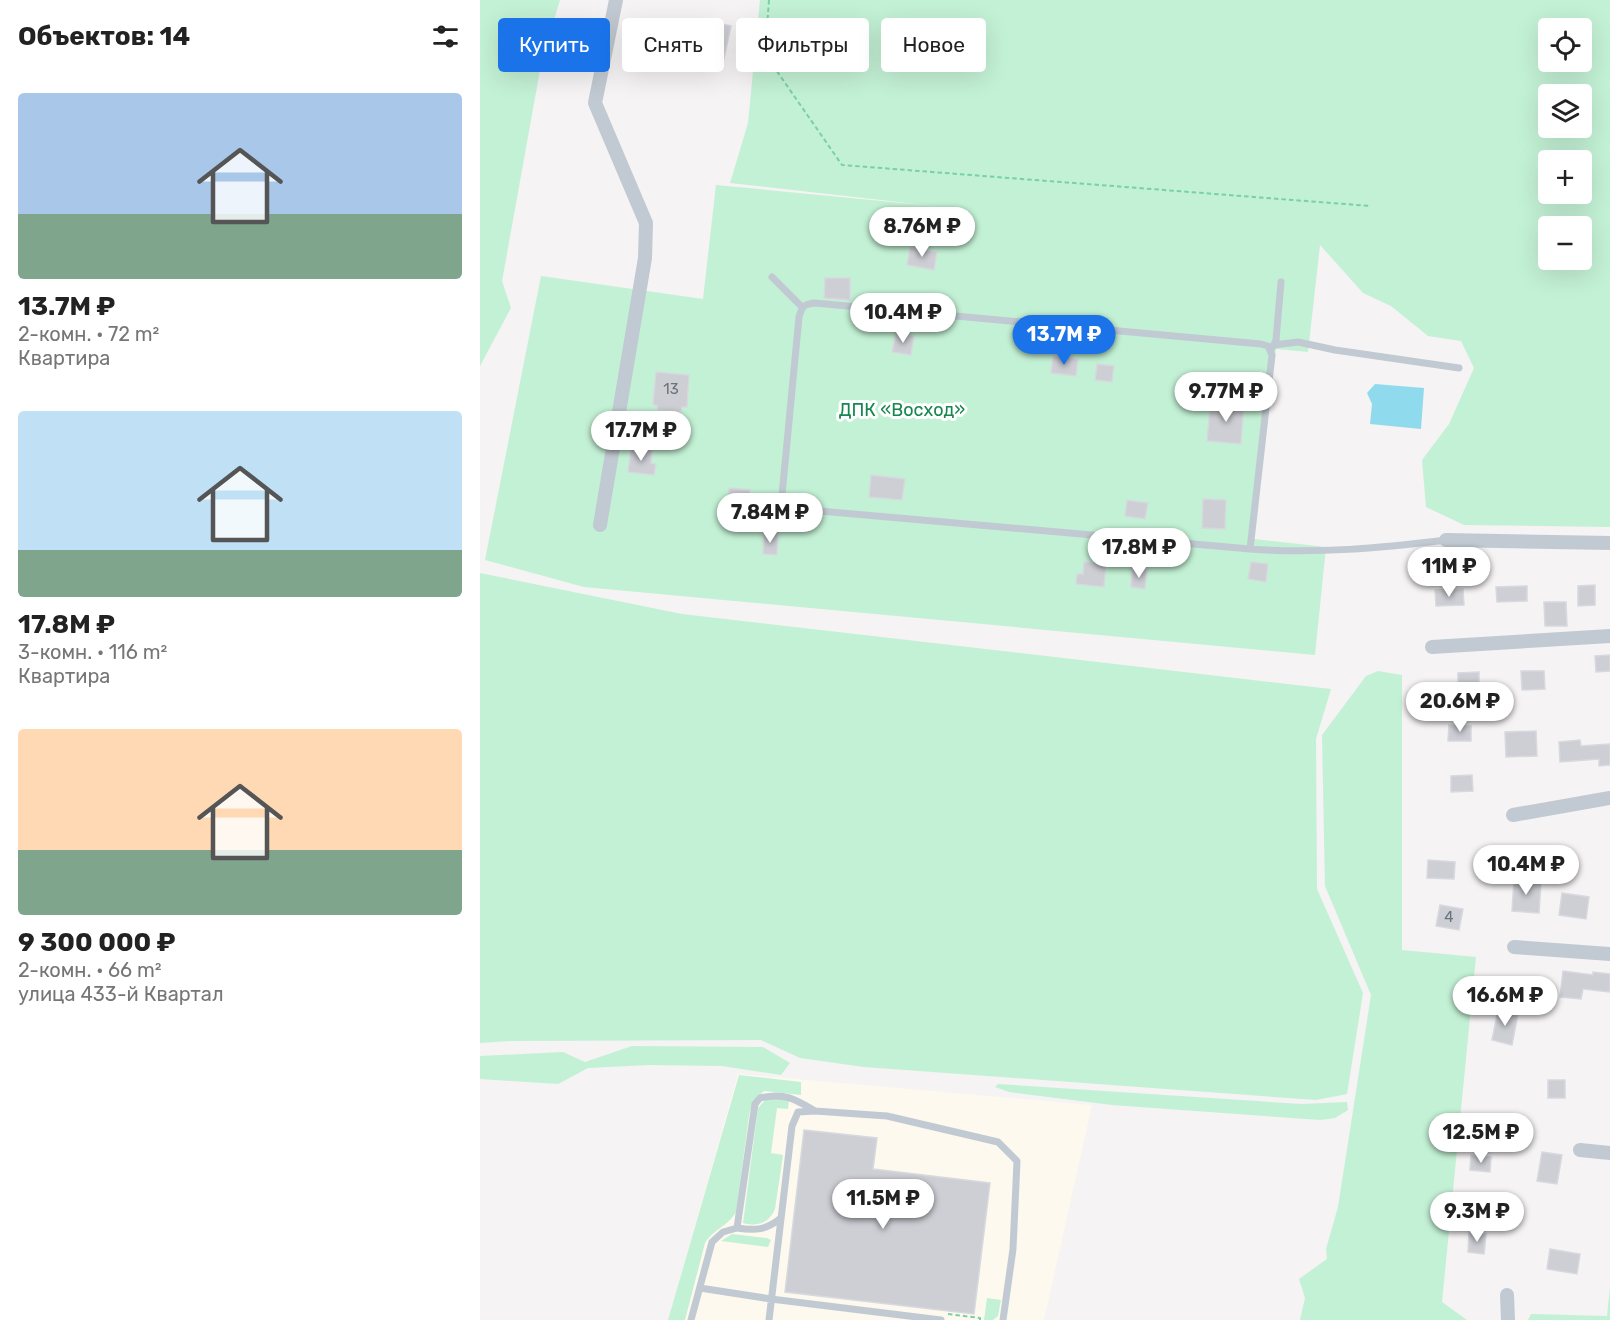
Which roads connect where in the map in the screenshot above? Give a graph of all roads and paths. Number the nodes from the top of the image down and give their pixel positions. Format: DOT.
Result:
graph roads {
  1 [pos="616,0"];
  2 [pos="769,0"];
  3 [pos="1370,206"];
  4 [pos="772,277"];
  5 [pos="1281,282"];
  6 [pos="802,307"];
  7 [pos="1273,347"];
  8 [pos="1459,368"];
  9 [pos="786,502"];
  10 [pos="600,525"];
  11 [pos="756,527"];
  12 [pos="1446,540"];
  13 [pos="1610,543"];
  14 [pos="1250,549"];
  15 [pos="1610,636"];
  16 [pos="1432,646"];
  17 [pos="1610,798"];
  18 [pos="1514,815"];
  19 [pos="1514,947"];
  20 [pos="1610,954"];
  21 [pos="815,1111"];
  22 [pos="1580,1150"];
  23 [pos="1610,1153"];
  24 [pos="781,1218"];
  25 [pos="737,1228"];
  26 [pos="700,1288"];
  27 [pos="1507,1295"];
  28 [pos="771,1299"];
  29 [pos="691,1320"];
  30 [pos="769,1320"];
  31 [pos="941,1320"];
  32 [pos="1003,1320"];
  33 [pos="1508,1320"];
  1 -- 10 [label="street"];
  2 -- 3 [label="path"];
  4 -- 6 [label="lane"];
  5 -- 7 [label="lane"];
  6 -- 7 [label="lane"];
  6 -- 9 [label="lane"];
  7 -- 8 [label="lane"];
  7 -- 14 [label="lane"];
  9 -- 11 [label="lane"];
  9 -- 14 [label="lane"];
  12 -- 13 [label="street"];
  12 -- 14 [label="lane"];
  15 -- 16 [label="street"];
  17 -- 18 [label="street"];
  19 -- 20 [label="street"];
  21 -- 24 [label="lane"];
  21 -- 25 [label="lane"];
  21 -- 32 [label="lane"];
  22 -- 23 [label="street"];
  24 -- 25 [label="lane"];
  24 -- 28 [label="lane"];
  25 -- 26 [label="lane"];
  26 -- 28 [label="lane"];
  26 -- 29 [label="lane"];
  27 -- 33 [label="street"];
  28 -- 30 [label="lane"];
  28 -- 31 [label="lane"];
}
